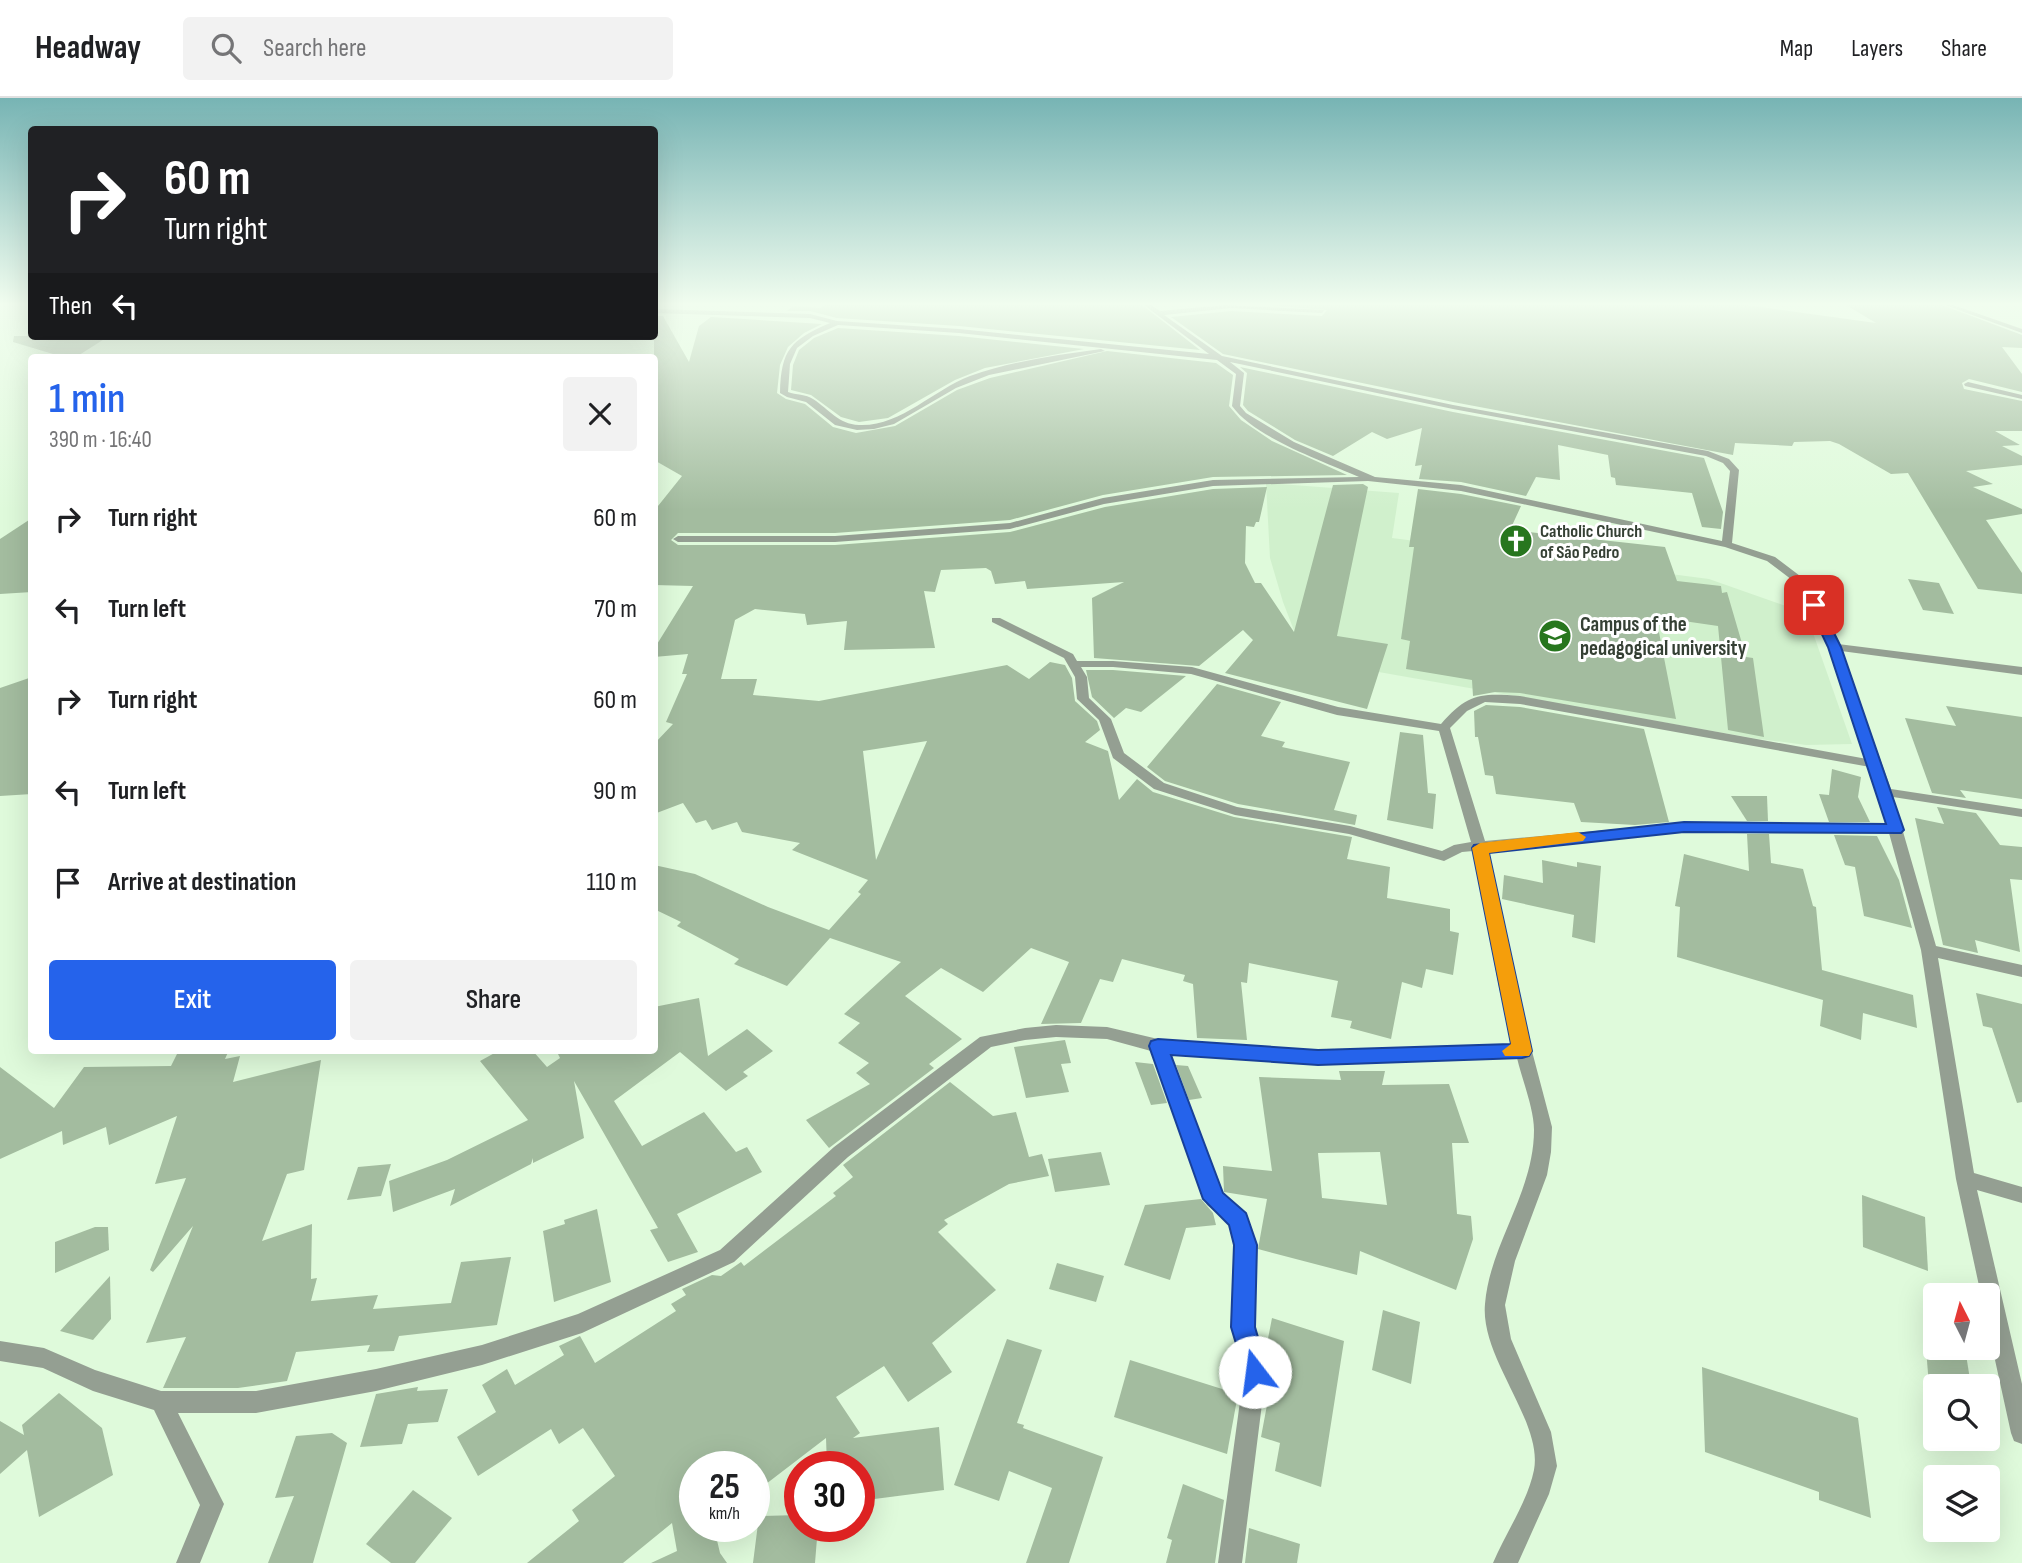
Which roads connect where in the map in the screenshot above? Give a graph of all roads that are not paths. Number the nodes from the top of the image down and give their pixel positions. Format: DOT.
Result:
graph roads {
  1 [pos="783,373"];
  2 [pos="988,373"];
  3 [pos="1240,373"];
  4 [pos="1295,373"];
  5 [pos="1968,384"];
  6 [pos="2022,397"];
  7 [pos="1373,480"];
  8 [pos="678,539"];
  9 [pos="1727,545"];
  10 [pos="996,620"];
  11 [pos="1834,647"];
  12 [pos="1075,664"];
  13 [pos="2022,671"];
  14 [pos="1444,728"];
  15 [pos="1875,764"];
  16 [pos="1885,792"];
  17 [pos="2022,813"];
  18 [pos="1896,830"];
  19 [pos="1480,848"];
  20 [pos="1929,950"];
  21 [pos="2022,971"];
  22 [pos="1158,1046"];
  23 [pos="1522,1051"];
  24 [pos="1965,1179"];
  25 [pos="2022,1195"];
  26 [pos="0,1351"];
  27 [pos="161,1402"];
  28 [pos="2022,1433"];
  29 [pos="188,1563"];
  30 [pos="1230,1563"];
  31 [pos="1505,1563"];
  1 -- 2 [label="street"];
  3 -- 7 [label="street"];
  4 -- 9 [label="street"];
  5 -- 6 [label="street"];
  7 -- 8 [label="street"];
  7 -- 9 [label="street"];
  9 -- 11 [label="street"];
  10 -- 12 [label="street"];
  11 -- 13 [label="street"];
  11 -- 15 [label="street"];
  12 -- 14 [label="street"];
  12 -- 19 [label="street"];
  14 -- 15 [label="street"];
  14 -- 19 [label="street"];
  15 -- 16 [label="street"];
  16 -- 17 [label="street"];
  16 -- 18 [label="street"];
  18 -- 19 [label="street"];
  18 -- 20 [label="street"];
  19 -- 23 [label="street"];
  20 -- 21 [label="street"];
  20 -- 24 [label="street"];
  22 -- 23 [label="street"];
  22 -- 27 [label="street"];
  22 -- 30 [label="street"];
  23 -- 31 [label="street"];
  24 -- 25 [label="street"];
  24 -- 28 [label="street"];
  26 -- 27 [label="street"];
  27 -- 29 [label="street"];
}
